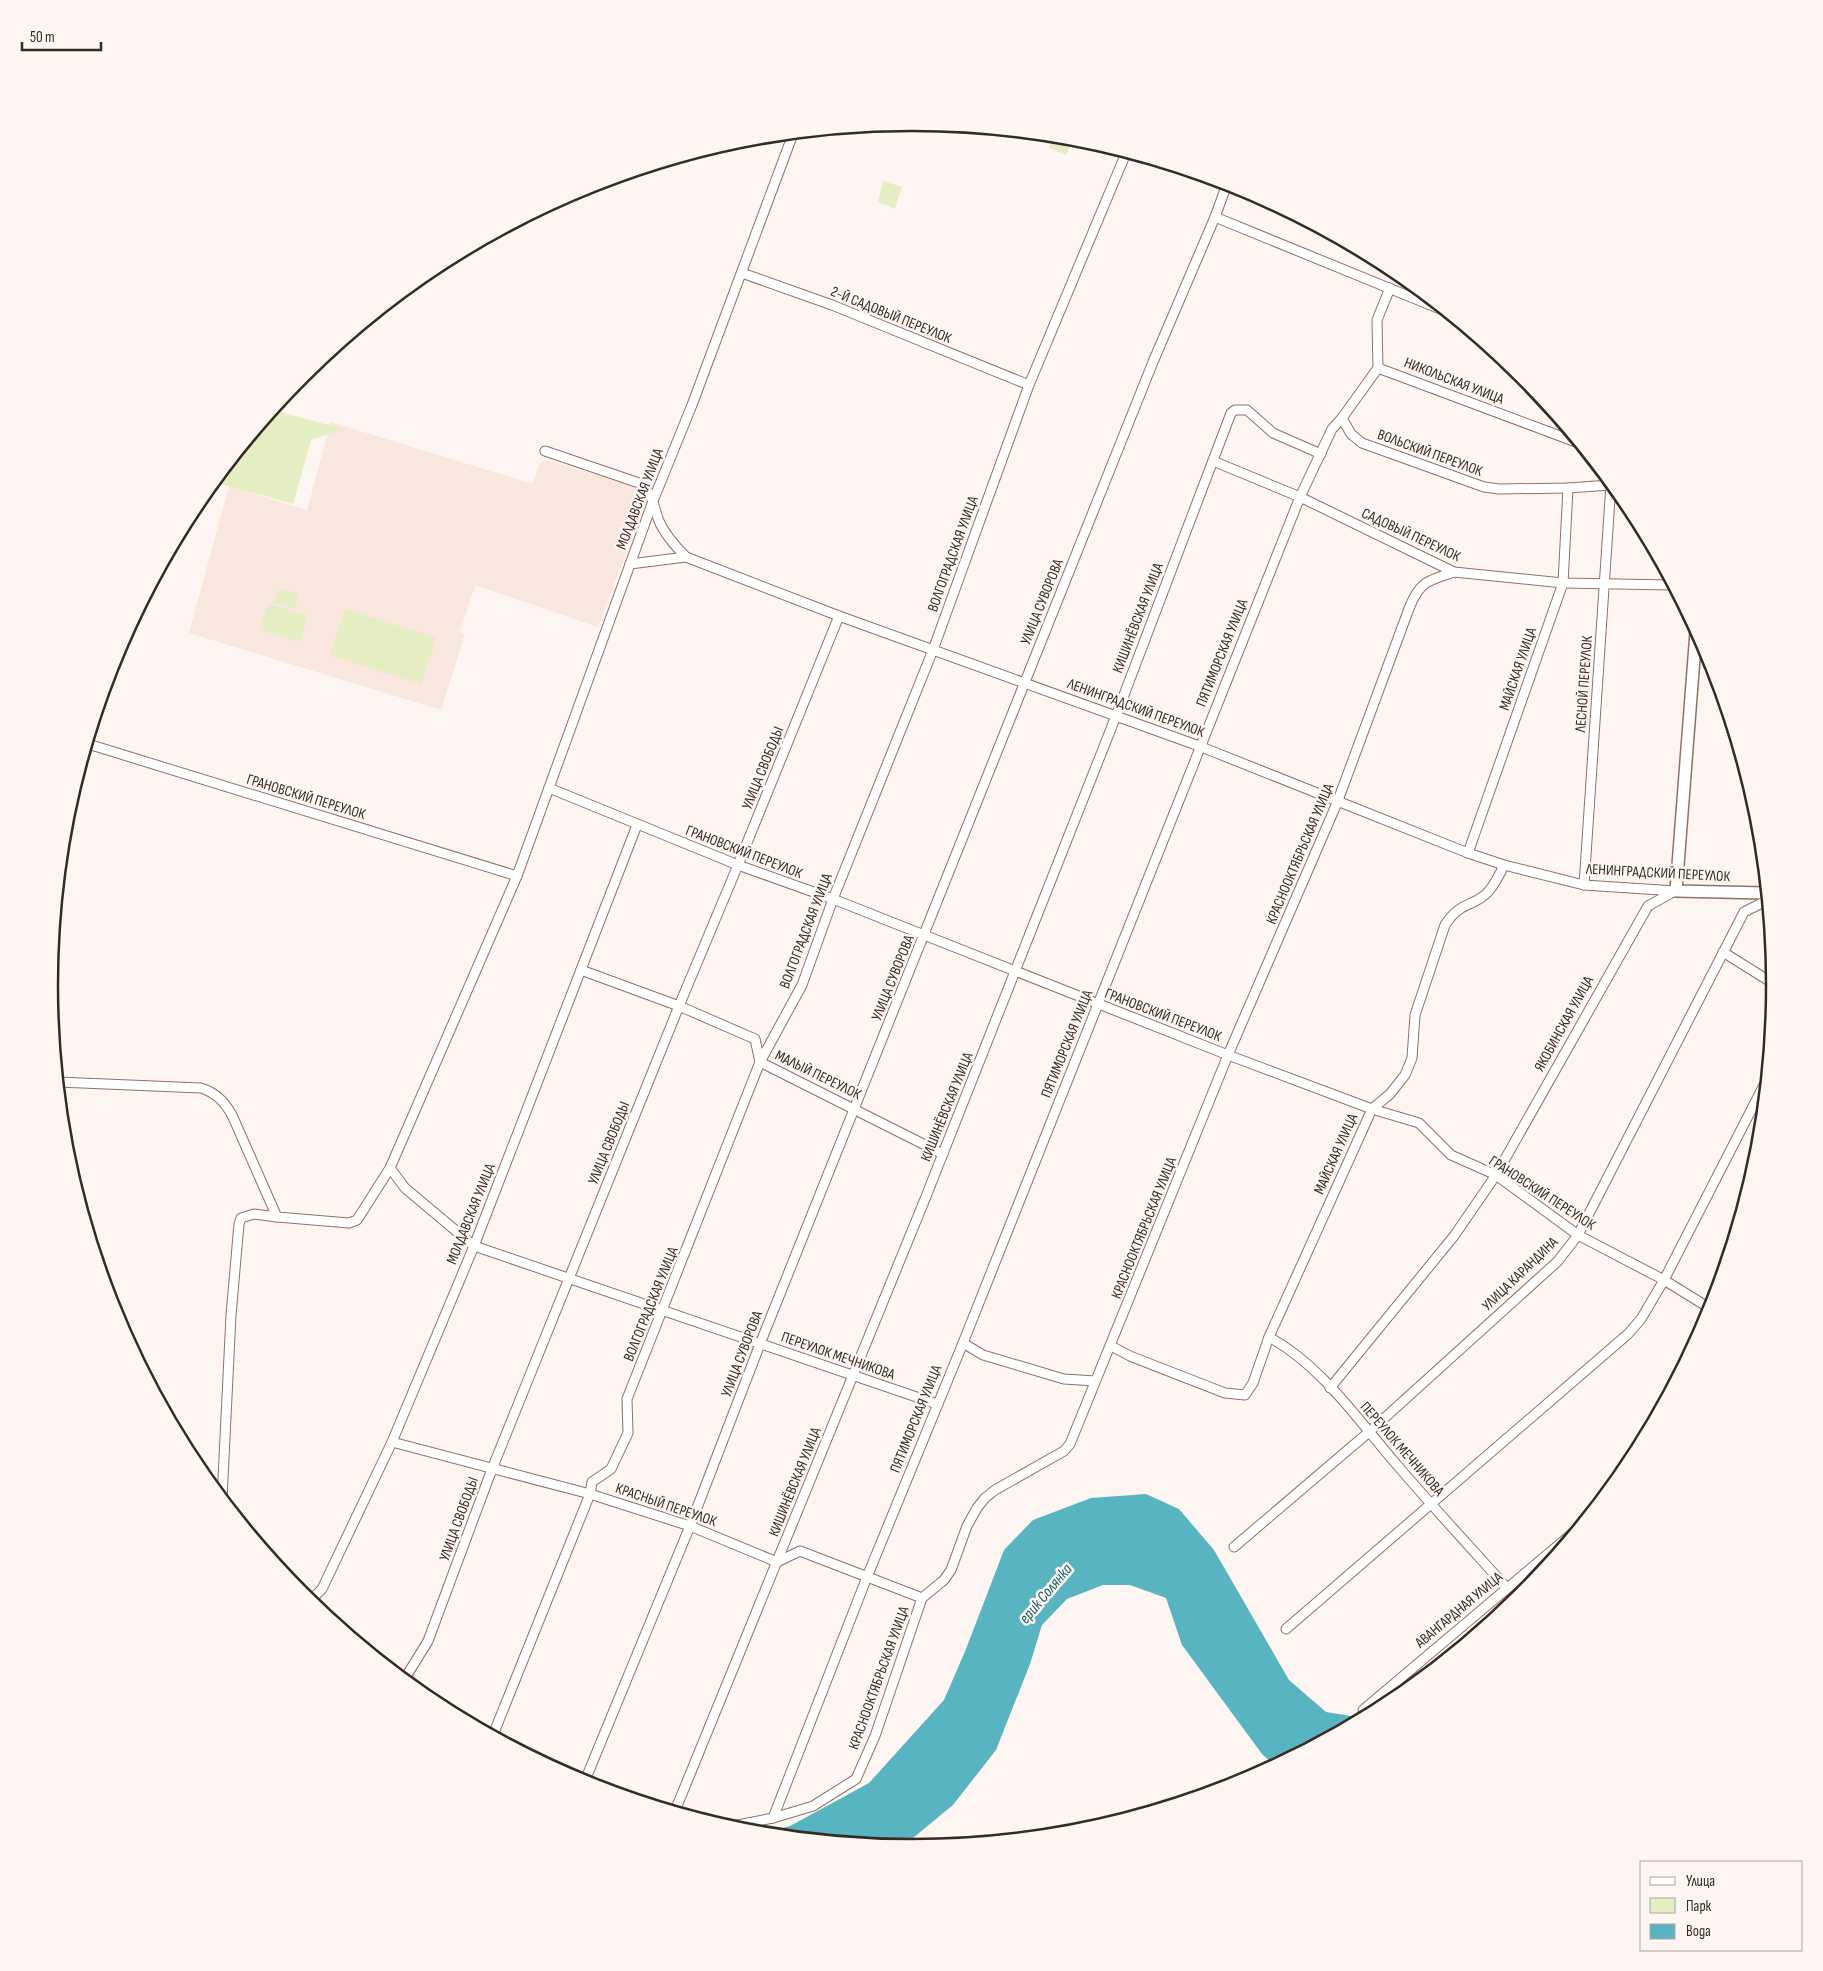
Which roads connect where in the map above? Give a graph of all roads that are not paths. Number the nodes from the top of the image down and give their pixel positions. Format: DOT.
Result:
graph roads {
  1 [pos="791,141"];
  2 [pos="1124,159"];
  3 [pos="1224,192"];
  4 [pos="1215,217"];
  5 [pos="742,273"];
  6 [pos="1390,288"];
  7 [pos="1422,301"];
  8 [pos="1378,368"];
  9 [pos="1029,385"];
  10 [pos="1342,418"];
  11 [pos="1567,439"];
  12 [pos="545,451"];
  13 [pos="1321,454"];
  14 [pos="1213,461"];
  15 [pos="1603,486"];
  16 [pos="1568,488"];
  17 [pos="1610,495"];
  18 [pos="1300,497"];
  19 [pos="653,501"];
  20 [pos="686,557"];
  21 [pos="630,564"];
  22 [pos="1454,572"];
  23 [pos="1563,582"];
  24 [pos="1605,583"];
  25 [pos="1665,585"];
  26 [pos="840,616"];
  27 [pos="1695,647"];
  28 [pos="933,650"];
  29 [pos="1025,683"];
  30 [pos="1116,716"];
  31 [pos="93,745"];
  32 [pos="1199,746"];
  33 [pos="549,788"];
  34 [pos="1337,803"];
  35 [pos="638,825"];
  36 [pos="1468,853"];
  37 [pos="738,865"];
  38 [pos="1504,865"];
  39 [pos="517,876"];
  40 [pos="1584,886"];
  41 [pos="1676,891"];
  42 [pos="1760,893"];
  43 [pos="832,899"];
  44 [pos="1761,904"];
  45 [pos="924,937"];
  46 [pos="1723,952"];
  47 [pos="581,970"];
  48 [pos="1016,971"];
  49 [pos="1766,979"];
  50 [pos="1098,1004"];
  51 [pos="678,1006"];
  52 [pos="1228,1055"];
  53 [pos="760,1062"];
  54 [pos="63,1082"];
  55 [pos="1758,1097"];
  56 [pos="855,1109"];
  57 [pos="1372,1109"];
  58 [pos="943,1154"];
  59 [pos="390,1168"];
  60 [pos="1496,1175"];
  61 [pos="277,1217"];
  62 [pos="1578,1235"];
  63 [pos="474,1246"];
  64 [pos="570,1278"];
  65 [pos="1664,1280"];
  66 [pos="1703,1304"];
  67 [pos="664,1310"];
  68 [pos="1269,1337"];
  69 [pos="963,1343"];
  70 [pos="760,1344"];
  71 [pos="1111,1346"];
  72 [pos="853,1376"];
  73 [pos="1095,1381"];
  74 [pos="1330,1388"];
  75 [pos="937,1404"];
  76 [pos="1369,1432"];
  77 [pos="392,1442"];
  78 [pos="492,1469"];
  79 [pos="222,1489"];
  80 [pos="590,1494"];
  81 [pos="1430,1504"];
  82 [pos="690,1526"];
  83 [pos="1234,1547"];
  84 [pos="1555,1548"];
  85 [pos="777,1562"];
  86 [pos="867,1577"];
  87 [pos="1507,1588"];
  88 [pos="315,1596"];
  89 [pos="922,1598"];
  90 [pos="1286,1629"];
  91 [pos="407,1674"];
  92 [pos="1363,1710"];
  93 [pos="494,1730"];
  94 [pos="587,1775"];
  95 [pos="677,1806"];
  96 [pos="774,1818"];
  97 [pos="747,1823"];
  1 -- 5 [label="street, МОЛДАВСКАЯ УЛИЦА"];
  2 -- 9 [label="street, ВОЛГОГРАДСКАЯ УЛИЦА"];
  3 -- 4 [label="street, УЛИЦА СУВОРОВА"];
  4 -- 6 [label="street"];
  4 -- 29 [label="street, УЛИЦА СУВОРОВА"];
  5 -- 9 [label="street, 2-Й САДОВЫЙ ПЕРЕУЛОК"];
  5 -- 19 [label="street, МОЛДАВСКАЯ УЛИЦА"];
  6 -- 7 [label="street"];
  6 -- 8 [label="street"];
  8 -- 10 [label="street, ПЯТИМОРСКАЯ УЛИЦА"];
  8 -- 11 [label="street, НИКОЛЬСКАЯ УЛИЦА"];
  9 -- 28 [label="street, ВОЛГОГРАДСКАЯ УЛИЦА"];
  10 -- 13 [label="street, ПЯТИМОРСКАЯ УЛИЦА"];
  10 -- 16 [label="street, ВОЛЬСКИЙ ПЕРЕУЛОК"];
  12 -- 19 [label="street, ЛЕНИНГРАДСКИЙ ПЕРЕУЛОК"];
  13 -- 14 [label="street, КИШИНЁВСКАЯ УЛИЦА"];
  13 -- 18 [label="street, ПЯТИМОРСКАЯ УЛИЦА"];
  14 -- 18 [label="street, САДОВЫЙ ПЕРЕУЛОК"];
  14 -- 30 [label="street, КИШИНЁВСКАЯ УЛИЦА"];
  15 -- 16 [label="street, ВОЛЬСКИЙ ПЕРЕУЛОК"];
  16 -- 23 [label="street, МАЙСКАЯ УЛИЦА"];
  17 -- 24 [label="street, ЛЕСНОЙ ПЕРЕУЛОК"];
  18 -- 22 [label="street, САДОВЫЙ ПЕРЕУЛОК"];
  18 -- 32 [label="street, ПЯТИМОРСКАЯ УЛИЦА"];
  19 -- 20 [label="street, ЛЕНИНГРАДСКИЙ ПЕРЕУЛОК"];
  19 -- 21 [label="street, МОЛДАВСКАЯ УЛИЦА"];
  20 -- 21 [label="street"];
  20 -- 26 [label="street, ЛЕНИНГРАДСКИЙ ПЕРЕУЛОК"];
  21 -- 33 [label="street, МОЛДАВСКАЯ УЛИЦА"];
  22 -- 23 [label="street, САДОВЫЙ ПЕРЕУЛОК"];
  22 -- 34 [label="street, КРАСНООКТЯБРЬСКАЯ УЛИЦА"];
  23 -- 24 [label="street, САДОВЫЙ ПЕРЕУЛОК"];
  23 -- 36 [label="street, МАЙСКАЯ УЛИЦА"];
  24 -- 25 [label="street, САДОВЫЙ ПЕРЕУЛОК"];
  24 -- 40 [label="street, ЛЕСНОЙ ПЕРЕУЛОК"];
  26 -- 28 [label="street, ЛЕНИНГРАДСКИЙ ПЕРЕУЛОК"];
  26 -- 37 [label="street, УЛИЦА СВОБОДЫ"];
  27 -- 41 [label="street"];
  28 -- 29 [label="street, ЛЕНИНГРАДСКИЙ ПЕРЕУЛОК"];
  28 -- 43 [label="street, ВОЛГОГРАДСКАЯ УЛИЦА"];
  29 -- 30 [label="street, ЛЕНИНГРАДСКИЙ ПЕРЕУЛОК"];
  29 -- 45 [label="street, УЛИЦА СУВОРОВА"];
  30 -- 32 [label="street, ЛЕНИНГРАДСКИЙ ПЕРЕУЛОК"];
  30 -- 48 [label="street, КИШИНЁВСКАЯ УЛИЦА"];
  31 -- 39 [label="street, ГРАНОВСКИЙ ПЕРЕУЛОК"];
  32 -- 34 [label="street, ЛЕНИНГРАДСКИЙ ПЕРЕУЛОК"];
  32 -- 50 [label="street, ПЯТИМОРСКАЯ УЛИЦА"];
  33 -- 35 [label="street, ГРАНОВСКИЙ ПЕРЕУЛОК"];
  33 -- 39 [label="street, МОЛДАВСКАЯ УЛИЦА"];
  34 -- 36 [label="street, ЛЕНИНГРАДСКИЙ ПЕРЕУЛОК"];
  34 -- 52 [label="street, КРАСНООКТЯБРЬСКАЯ УЛИЦА"];
  35 -- 37 [label="street, ГРАНОВСКИЙ ПЕРЕУЛОК"];
  35 -- 47 [label="street, МОЛДАВСКАЯ УЛИЦА"];
  36 -- 38 [label="street, ЛЕНИНГРАДСКИЙ ПЕРЕУЛОК"];
  37 -- 43 [label="street, ГРАНОВСКИЙ ПЕРЕУЛОК"];
  37 -- 51 [label="street, УЛИЦА СВОБОДЫ"];
  38 -- 40 [label="street, ЛЕНИНГРАДСКИЙ ПЕРЕУЛОК"];
  38 -- 57 [label="street, МАЙСКАЯ УЛИЦА"];
  39 -- 59 [label="street, МОЛДАВСКАЯ УЛИЦА"];
  40 -- 41 [label="street, ЛЕНИНГРАДСКИЙ ПЕРЕУЛОК"];
  41 -- 42 [label="street, ЛЕНИНГРАДСКИЙ ПЕРЕУЛОК"];
  41 -- 60 [label="street, ЯКОБИНСКАЯ УЛИЦА"];
  43 -- 45 [label="street, ГРАНОВСКИЙ ПЕРЕУЛОК"];
  43 -- 53 [label="street, ВОЛГОГРАДСКАЯ УЛИЦА"];
  44 -- 46 [label="street, УЛИЦА КАРАНДИНА"];
  45 -- 48 [label="street, ГРАНОВСКИЙ ПЕРЕУЛОК"];
  45 -- 56 [label="street, УЛИЦА СУВОРОВА"];
  46 -- 49 [label="street"];
  46 -- 62 [label="street, УЛИЦА КАРАНДИНА"];
  47 -- 51 [label="street, МАЛЫЙ ПЕРЕУЛОК"];
  47 -- 63 [label="street, МОЛДАВСКАЯ УЛИЦА"];
  48 -- 50 [label="street, ГРАНОВСКИЙ ПЕРЕУЛОК"];
  48 -- 58 [label="street, КИШИНЁВСКАЯ УЛИЦА"];
  50 -- 52 [label="street, ГРАНОВСКИЙ ПЕРЕУЛОК"];
  50 -- 69 [label="street, ПЯТИМОРСКАЯ УЛИЦА"];
  51 -- 53 [label="street, МАЛЫЙ ПЕРЕУЛОК"];
  51 -- 64 [label="street, УЛИЦА СВОБОДЫ"];
  52 -- 57 [label="street, ГРАНОВСКИЙ ПЕРЕУЛОК"];
  52 -- 71 [label="street, КРАСНООКТЯБРЬСКАЯ УЛИЦА"];
  53 -- 56 [label="street, МАЛЫЙ ПЕРЕУЛОК"];
  53 -- 67 [label="street, ВОЛГОГРАДСКАЯ УЛИЦА"];
  54 -- 61 [label="street"];
  55 -- 65 [label="street"];
  56 -- 58 [label="street, МАЛЫЙ ПЕРЕУЛОК"];
  56 -- 70 [label="street, УЛИЦА СУВОРОВА"];
  57 -- 60 [label="street, ГРАНОВСКИЙ ПЕРЕУЛОК"];
  57 -- 68 [label="street, МАЙСКАЯ УЛИЦА"];
  58 -- 72 [label="street, КИШИНЁВСКАЯ УЛИЦА"];
  59 -- 61 [label="street, МОЛДАВСКАЯ УЛИЦА"];
  59 -- 63 [label="street"];
  60 -- 62 [label="street, ГРАНОВСКИЙ ПЕРЕУЛОК"];
  60 -- 74 [label="street, ЯКОБИНСКАЯ УЛИЦА"];
  61 -- 79 [label="street"];
  62 -- 65 [label="street, ГРАНОВСКИЙ ПЕРЕУЛОК"];
  62 -- 76 [label="street, УЛИЦА КАРАНДИНА"];
  63 -- 64 [label="street, ПЕРЕУЛОК МЕЧНИКОВА"];
  63 -- 77 [label="street, МОЛДАВСКАЯ УЛИЦА"];
  64 -- 67 [label="street, ПЕРЕУЛОК МЕЧНИКОВА"];
  64 -- 78 [label="street, УЛИЦА СВОБОДЫ"];
  65 -- 66 [label="street, ГРАНОВСКИЙ ПЕРЕУЛОК"];
  65 -- 81 [label="street"];
  67 -- 70 [label="street, ПЕРЕУЛОК МЕЧНИКОВА"];
  67 -- 80 [label="street, ВОЛГОГРАДСКАЯ УЛИЦА"];
  68 -- 71 [label="street, МАЙСКАЯ УЛИЦА"];
  68 -- 74 [label="street, ПЕРЕУЛОК МЕЧНИКОВА"];
  69 -- 73 [label="street"];
  69 -- 75 [label="street, ПЯТИМОРСКАЯ УЛИЦА"];
  70 -- 72 [label="street, ПЕРЕУЛОК МЕЧНИКОВА"];
  70 -- 82 [label="street, УЛИЦА СУВОРОВА"];
  71 -- 73 [label="street, КРАСНООКТЯБРЬСКАЯ УЛИЦА"];
  72 -- 75 [label="street, ПЕРЕУЛОК МЕЧНИКОВА"];
  72 -- 85 [label="street, КИШИНЁВСКАЯ УЛИЦА"];
  73 -- 89 [label="street, КРАСНООКТЯБРЬСКАЯ УЛИЦА"];
  74 -- 76 [label="street, ПЕРЕУЛОК МЕЧНИКОВА"];
  75 -- 86 [label="street, ПЯТИМОРСКАЯ УЛИЦА"];
  76 -- 81 [label="street, ПЕРЕУЛОК МЕЧНИКОВА"];
  76 -- 83 [label="street, УЛИЦА КАРАНДИНА"];
  77 -- 78 [label="street, КРАСНЫЙ ПЕРЕУЛОК"];
  77 -- 88 [label="street, МОЛДАВСКАЯ УЛИЦА"];
  78 -- 80 [label="street, КРАСНЫЙ ПЕРЕУЛОК"];
  78 -- 91 [label="street, УЛИЦА СВОБОДЫ"];
  80 -- 82 [label="street, КРАСНЫЙ ПЕРЕУЛОК"];
  80 -- 93 [label="street, ВОЛГОГРАДСКАЯ УЛИЦА"];
  81 -- 87 [label="street, ПЕРЕУЛОК МЕЧНИКОВА"];
  81 -- 90 [label="street"];
  82 -- 85 [label="street, КРАСНЫЙ ПЕРЕУЛОК"];
  82 -- 94 [label="street, УЛИЦА СУВОРОВА"];
  84 -- 87 [label="street, АВАНГАРДНАЯ УЛИЦА"];
  85 -- 86 [label="street"];
  85 -- 95 [label="street, КИШИНЁВСКАЯ УЛИЦА"];
  86 -- 89 [label="street"];
  86 -- 96 [label="street, ПЯТИМОРСКАЯ УЛИЦА"];
  87 -- 92 [label="street, АВАНГАРДНАЯ УЛИЦА"];
  89 -- 96 [label="street, КРАСНООКТЯБРЬСКАЯ УЛИЦА"];
  96 -- 97 [label="street, КРАСНООКТЯБРЬСКАЯ УЛИЦА"];
}
